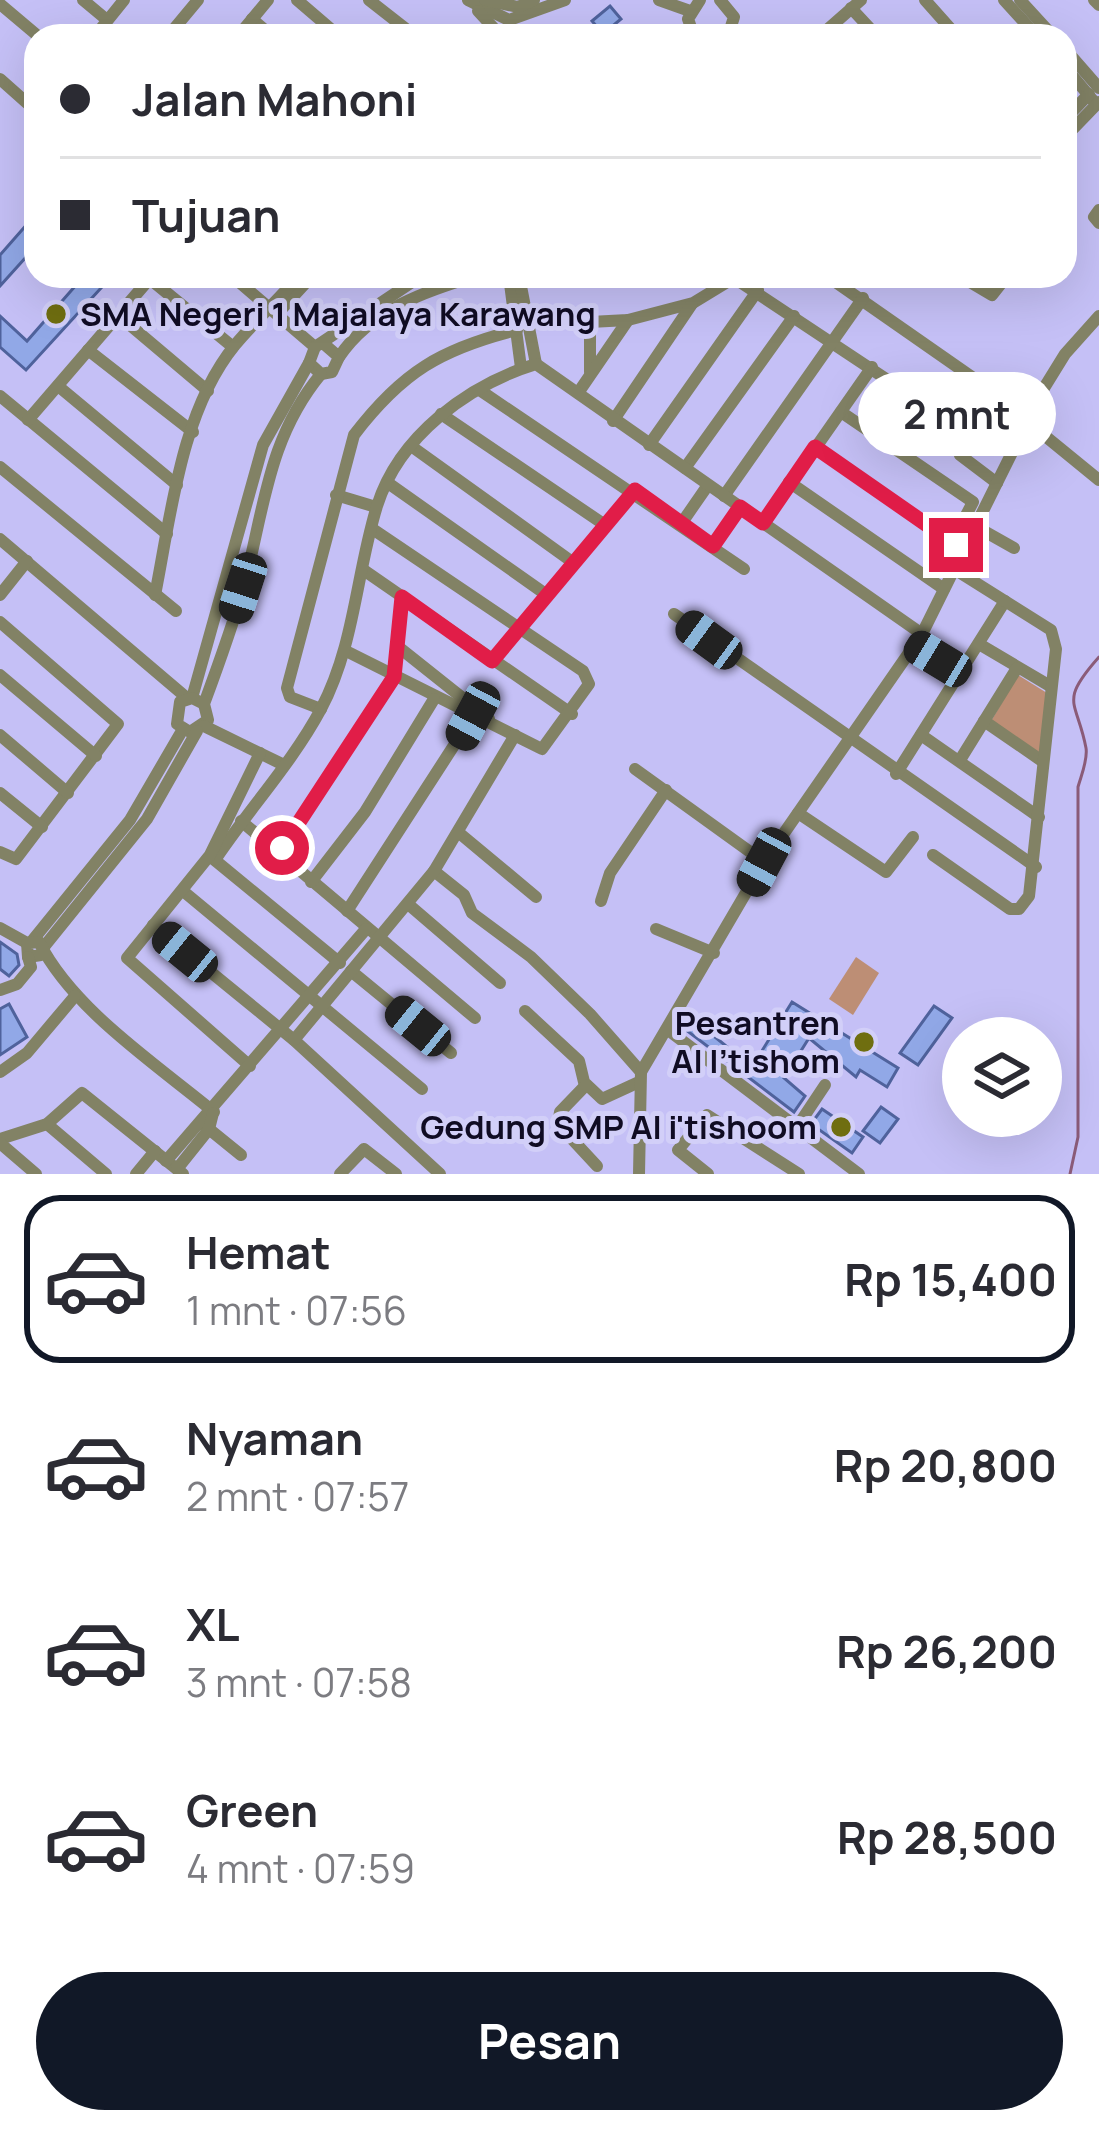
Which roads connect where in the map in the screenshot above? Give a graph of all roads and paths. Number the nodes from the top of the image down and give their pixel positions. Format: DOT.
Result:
graph roads {
  1 [pos="82,0"];
  2 [pos="124,0"];
  3 [pos="198,0"];
  4 [pos="268,0"];
  5 [pos="297,0"];
  6 [pos="369,0"];
  7 [pos="534,0"];
  8 [pos="565,0"];
  9 [pos="659,0"];
  10 [pos="745,0"];
  11 [pos="925,0"];
  12 [pos="1004,0"];
  13 [pos="475,2"];
  14 [pos="725,3"];
  15 [pos="0,4"];
  16 [pos="856,4"];
  17 [pos="695,5"];
  18 [pos="1020,6"];
  19 [pos="252,19"];
  20 [pos="107,20"];
  21 [pos="24,24"];
  22 [pos="104,24"];
  23 [pos="178,24"];
  24 [pos="248,24"];
  25 [pos="258,24"];
  26 [pos="325,24"];
  27 [pos="400,24"];
  28 [pos="834,24"];
  29 [pos="946,24"];
  30 [pos="1077,68"];
  31 [pos="0,79"];
  32 [pos="1096,97"];
  33 [pos="24,100"];
  34 [pos="1077,122"];
  35 [pos="1099,210"];
  36 [pos="1099,223"];
  37 [pos="141,288"];
  38 [pos="164,288"];
  39 [pos="246,288"];
  40 [pos="290,288"];
  41 [pos="299,288"];
  42 [pos="400,288"];
  43 [pos="443,288"];
  44 [pos="511,288"];
  45 [pos="520,288"];
  46 [pos="717,288"];
  47 [pos="754,288"];
  48 [pos="846,288"];
  49 [pos="758,290"];
  50 [pos="862,298"];
  51 [pos="692,303"];
  52 [pos="274,311"];
  53 [pos="118,315"];
  54 [pos="794,316"];
  55 [pos="1099,316"];
  56 [pos="628,320"];
  57 [pos="517,330"];
  58 [pos="832,341"];
  59 [pos="232,347"];
  60 [pos="88,350"];
  61 [pos="314,351"];
  62 [pos="339,357"];
  63 [pos="529,366"];
  64 [pos="872,367"];
  65 [pos="590,372"];
  66 [pos="321,374"];
  67 [pos="980,382"];
  68 [pos="58,386"];
  69 [pos="208,391"];
  70 [pos="481,391"];
  71 [pos="578,393"];
  72 [pos="0,396"];
  73 [pos="841,412"];
  74 [pos="441,414"];
  75 [pos="28,420"];
  76 [pos="613,421"];
  77 [pos="1029,421"];
  78 [pos="951,422"];
  79 [pos="193,432"];
  80 [pos="649,445"];
  81 [pos="411,446"];
  82 [pos="815,447"];
  83 [pos="264,462"];
  84 [pos="0,466"];
  85 [pos="685,468"];
  86 [pos="1099,480"];
  87 [pos="789,482"];
  88 [pos="388,483"];
  89 [pos="997,483"];
  90 [pos="177,485"];
  91 [pos="708,485"];
  92 [pos="635,490"];
  93 [pos="336,495"];
  94 [pos="724,496"];
  95 [pos="376,507"];
  96 [pos="740,507"];
  97 [pos="763,523"];
  98 [pos="681,524"];
  99 [pos="605,525"];
  100 [pos="975,526"];
  101 [pos="374,530"];
  102 [pos="167,534"];
  103 [pos="0,539"];
  104 [pos="713,546"];
  105 [pos="957,546"];
  106 [pos="1014,548"];
  107 [pos="27,561"];
  108 [pos="571,561"];
  109 [pos="744,569"];
  110 [pos="954,569"];
  111 [pos="365,571"];
  112 [pos="944,590"];
  113 [pos="544,593"];
  114 [pos="0,595"];
  115 [pos="155,596"];
  116 [pos="402,597"];
  117 [pos="1006,602"];
  118 [pos="176,611"];
  119 [pos="674,614"];
  120 [pos="0,622"];
  121 [pos="518,626"];
  122 [pos="919,640"];
  123 [pos="979,644"];
  124 [pos="396,645"];
  125 [pos="346,651"];
  126 [pos="492,661"];
  127 [pos="1017,668"];
  128 [pos="960,673"];
  129 [pos="0,675"];
  130 [pos="394,677"];
  131 [pos="1050,686"];
  132 [pos="194,700"];
  133 [pos="434,700"];
  134 [pos="321,709"];
  135 [pos="572,714"];
  136 [pos="473,716"];
  137 [pos="983,721"];
  138 [pos="497,726"];
  139 [pos="195,729"];
  140 [pos="0,735"];
  141 [pos="514,735"];
  142 [pos="921,735"];
  143 [pos="851,742"];
  144 [pos="260,753"];
  145 [pos="96,756"];
  146 [pos="960,760"];
  147 [pos="1042,761"];
  148 [pos="284,765"];
  149 [pos="635,769"];
  150 [pos="896,774"];
  151 [pos="666,790"];
  152 [pos="0,793"];
  153 [pos="68,794"];
  154 [pos="798,813"];
  155 [pos="1039,817"];
  156 [pos="242,820"];
  157 [pos="42,827"];
  158 [pos="458,832"];
  159 [pos="913,837"];
  160 [pos="0,852"];
  161 [pos="279,853"];
  162 [pos="933,855"];
  163 [pos="212,857"];
  164 [pos="764,862"];
  165 [pos="1036,867"];
  166 [pos="434,871"];
  167 [pos="311,882"];
  168 [pos="183,891"];
  169 [pos="536,897"];
  170 [pos="601,901"];
  171 [pos="408,904"];
  172 [pos="347,911"];
  173 [pos="153,925"];
  174 [pos="0,928"];
  175 [pos="367,929"];
  176 [pos="656,929"];
  177 [pos="380,939"];
  178 [pos="34,949"];
  179 [pos="714,953"];
  180 [pos="345,967"];
  181 [pos="500,983"];
  182 [pos="0,990"];
  183 [pos="75,996"];
  184 [pos="310,997"];
  185 [pos="322,1008"];
  186 [pos="525,1011"];
  187 [pos="475,1018"];
  188 [pos="282,1030"];
  189 [pos="668,1030"];
  190 [pos="295,1040"];
  191 [pos="451,1053"];
  192 [pos="250,1066"];
  193 [pos="0,1072"];
  194 [pos="640,1077"];
  195 [pos="586,1085"];
  196 [pos="825,1085"];
  197 [pos="422,1089"];
  198 [pos="214,1112"];
  199 [pos="47,1124"];
  200 [pos="204,1125"];
  201 [pos="795,1130"];
  202 [pos="0,1141"];
  203 [pos="242,1155"];
  204 [pos="170,1164"];
  205 [pos="597,1166"];
  206 [pos="803,1170"];
  207 [pos="36,1174"];
  208 [pos="106,1174"];
  209 [pos="136,1174"];
  210 [pos="340,1174"];
  211 [pos="396,1174"];
  212 [pos="440,1174"];
  213 [pos="639,1174"];
  214 [pos="708,1174"];
  215 [pos="859,1174"];
  1 -- 20 [label="street"];
  2 -- 20 [label="street"];
  3 -- 23 [label="street"];
  4 -- 19 [label="street"];
  5 -- 26 [label="street"];
  6 -- 27 [label="street"];
  7 -- 13 [label="street"];
  8 -- 13 [label="street"];
  9 -- 17 [label="street"];
  10 -- 14 [label="street"];
  11 -- 29 [label="street"];
  12 -- 18 [label="street"];
  15 -- 21 [label="street"];
  16 -- 28 [label="street"];
  19 -- 24 [label="street"];
  19 -- 25 [label="street"];
  20 -- 22 [label="street"];
  30 -- 32 [label="street"];
  31 -- 33 [label="street"];
  32 -- 34 [label="street"];
  35 -- 36 [label="street"];
  37 -- 53 [label="street"];
  38 -- 59 [label="street"];
  39 -- 52 [label="street"];
  40 -- 52 [label="street"];
  41 -- 52 [label="street"];
  42 -- 61 [label="street"];
  43 -- 62 [label="street"];
  44 -- 57 [label="street"];
  45 -- 63 [label="street"];
  46 -- 51 [label="street"];
  47 -- 49 [label="street"];
  48 -- 50 [label="street"];
  49 -- 54 [label="street"];
  49 -- 80 [label="street"];
  50 -- 58 [label="street"];
  50 -- 67 [label="street"];
  51 -- 56 [label="street"];
  51 -- 76 [label="street"];
  52 -- 59 [label="street"];
  52 -- 61 [label="street"];
  53 -- 60 [label="street"];
  53 -- 69 [label="street"];
  54 -- 58 [label="street"];
  54 -- 85 [label="street"];
  55 -- 77 [label="street"];
  56 -- 65 [label="street"];
  56 -- 65 [label="street"];
  57 -- 63 [label="street"];
  57 -- 93 [label="street"];
  58 -- 64 [label="street"];
  58 -- 94 [label="street"];
  59 -- 69 [label="street"];
  60 -- 68 [label="street"];
  60 -- 79 [label="street"];
  61 -- 62 [label="street"];
  61 -- 66 [label="street"];
  61 -- 83 [label="street"];
  62 -- 66 [label="street"];
  63 -- 70 [label="street"];
  63 -- 71 [label="street"];
  64 -- 73 [label="street"];
  64 -- 78 [label="street"];
  65 -- 71 [label="street"];
  66 -- 83 [label="street"];
  67 -- 77 [label="street"];
  67 -- 89 [label="street"];
  68 -- 75 [label="street"];
  68 -- 90 [label="street"];
  69 -- 79 [label="street"];
  70 -- 74 [label="street"];
  70 -- 92 [label="street"];
  71 -- 76 [label="street"];
  72 -- 75 [label="street"];
  73 -- 82 [label="street"];
  73 -- 105 [label="street"];
  74 -- 81 [label="street"];
  74 -- 99 [label="street"];
  75 -- 102 [label="street"];
  76 -- 80 [label="street"];
  77 -- 86 [label="street"];
  77 -- 89 [label="street"];
  79 -- 90 [label="street"];
  80 -- 85 [label="street"];
  81 -- 88 [label="street"];
  81 -- 108 [label="street"];
  82 -- 87 [label="street"];
  82 -- 105 [label="street"];
  83 -- 132 [label="street"];
  84 -- 115 [label="street"];
  85 -- 91 [label="street"];
  87 -- 97 [label="street"];
  87 -- 112 [label="street"];
  88 -- 95 [label="street"];
  88 -- 113 [label="street"];
  89 -- 100 [label="street"];
  90 -- 102 [label="street"];
  91 -- 94 [label="street"];
  91 -- 98 [label="street"];
  92 -- 98 [label="street"];
  92 -- 99 [label="street"];
  93 -- 95 [label="street"];
  93 -- 134 [label="street"];
  94 -- 96 [label="street"];
  95 -- 101 [label="street"];
  96 -- 97 [label="street"];
  96 -- 104 [label="street"];
  97 -- 122 [label="street"];
  98 -- 104 [label="street"];
  99 -- 108 [label="street"];
  100 -- 105 [label="street"];
  100 -- 106 [label="street"];
  101 -- 111 [label="street"];
  101 -- 121 [label="street"];
  102 -- 115 [label="street"];
  103 -- 107 [label="street"];
  104 -- 109 [label="street"];
  105 -- 110 [label="street"];
  107 -- 114 [label="street"];
  107 -- 132 [label="street"];
  108 -- 113 [label="street"];
  110 -- 112 [label="street"];
  110 -- 117 [label="street"];
  111 -- 116 [label="street"];
  111 -- 125 [label="street"];
  112 -- 122 [label="street"];
  113 -- 121 [label="street"];
  115 -- 118 [label="street"];
  116 -- 124 [label="street"];
  116 -- 126 [label="street"];
  117 -- 123 [label="street"];
  117 -- 131 [label="street"];
  119 -- 143 [label="street"];
  120 -- 145 [label="street"];
  121 -- 126 [label="street"];
  121 -- 135 [label="street"];
  122 -- 128 [label="street"];
  122 -- 143 [label="street"];
  123 -- 127 [label="street"];
  123 -- 128 [label="street"];
  124 -- 130 [label="street"];
  124 -- 138 [label="street"];
  125 -- 130 [label="street"];
  125 -- 134 [label="street"];
  126 -- 135 [label="street"];
  127 -- 131 [label="street"];
  127 -- 137 [label="street"];
  128 -- 142 [label="street"];
  129 -- 145 [label="street"];
  130 -- 133 [label="street"];
  130 -- 161 [label="street"];
  131 -- 147 [label="street"];
  132 -- 139 [label="street"];
  132 -- 139 [label="street"];
  133 -- 136 [label="street"];
  133 -- 167 [label="street"];
  134 -- 148 [label="street"];
  135 -- 141 [label="street"];
  136 -- 138 [label="street"];
  136 -- 172 [label="street"];
  137 -- 146 [label="street"];
  137 -- 147 [label="street"];
  138 -- 141 [label="street"];
  139 -- 144 [label="street"];
  139 -- 178 [label="street"];
  140 -- 153 [label="street"];
  141 -- 158 [label="street"];
  142 -- 146 [label="street"];
  142 -- 150 [label="street"];
  143 -- 150 [label="street"];
  143 -- 154 [label="street"];
  144 -- 148 [label="street"];
  144 -- 163 [label="street"];
  145 -- 153 [label="street"];
  146 -- 155 [label="street"];
  147 -- 155 [label="street"];
  148 -- 156 [label="street"];
  149 -- 151 [label="street"];
  150 -- 165 [label="street"];
  151 -- 164 [label="street"];
  151 -- 170 [label="street"];
  152 -- 157 [label="street"];
  153 -- 157 [label="street"];
  154 -- 159 [label="street"];
  154 -- 164 [label="street"];
  155 -- 165 [label="street"];
  156 -- 161 [label="street"];
  156 -- 163 [label="street"];
  157 -- 160 [label="street"];
  158 -- 166 [label="street"];
  158 -- 169 [label="street"];
  161 -- 167 [label="street"];
  162 -- 165 [label="street"];
  163 -- 168 [label="street"];
  163 -- 180 [label="street"];
  164 -- 179 [label="street"];
  166 -- 171 [label="street"];
  166 -- 194 [label="street"];
  167 -- 172 [label="street"];
  168 -- 173 [label="street"];
  168 -- 184 [label="street"];
  171 -- 177 [label="street"];
  171 -- 181 [label="street"];
  172 -- 175 [label="street"];
  173 -- 188 [label="street"];
  173 -- 192 [label="street"];
  174 -- 178 [label="street"];
  175 -- 177 [label="street"];
  175 -- 180 [label="street"];
  176 -- 179 [label="street"];
  177 -- 180 [label="street"];
  177 -- 187 [label="street"];
  178 -- 182 [label="street"];
  178 -- 183 [label="street"];
  179 -- 189 [label="street"];
  180 -- 184 [label="street"];
  180 -- 185 [label="street"];
  180 -- 191 [label="street"];
  183 -- 193 [label="street"];
  183 -- 198 [label="street"];
  184 -- 185 [label="street"];
  184 -- 188 [label="street"];
  185 -- 190 [label="street"];
  185 -- 197 [label="street"];
  186 -- 195 [label="street"];
  188 -- 190 [label="street"];
  188 -- 192 [label="street"];
  189 -- 194 [label="street"];
  189 -- 201 [label="street"];
  190 -- 212 [label="street"];
  192 -- 198 [label="street"];
  194 -- 195 [label="street"];
  194 -- 213 [label="street"];
  195 -- 205 [label="street"];
  196 -- 201 [label="street"];
  198 -- 200 [label="street"];
  199 -- 202 [label="street"];
  199 -- 204 [label="street"];
  199 -- 208 [label="street"];
  200 -- 203 [label="street"];
  200 -- 204 [label="street"];
  201 -- 215 [label="street"];
  202 -- 207 [label="street"];
  204 -- 209 [label="street"];
  206 -- 214 [label="street"];
  210 -- 211 [label="street"];
}
